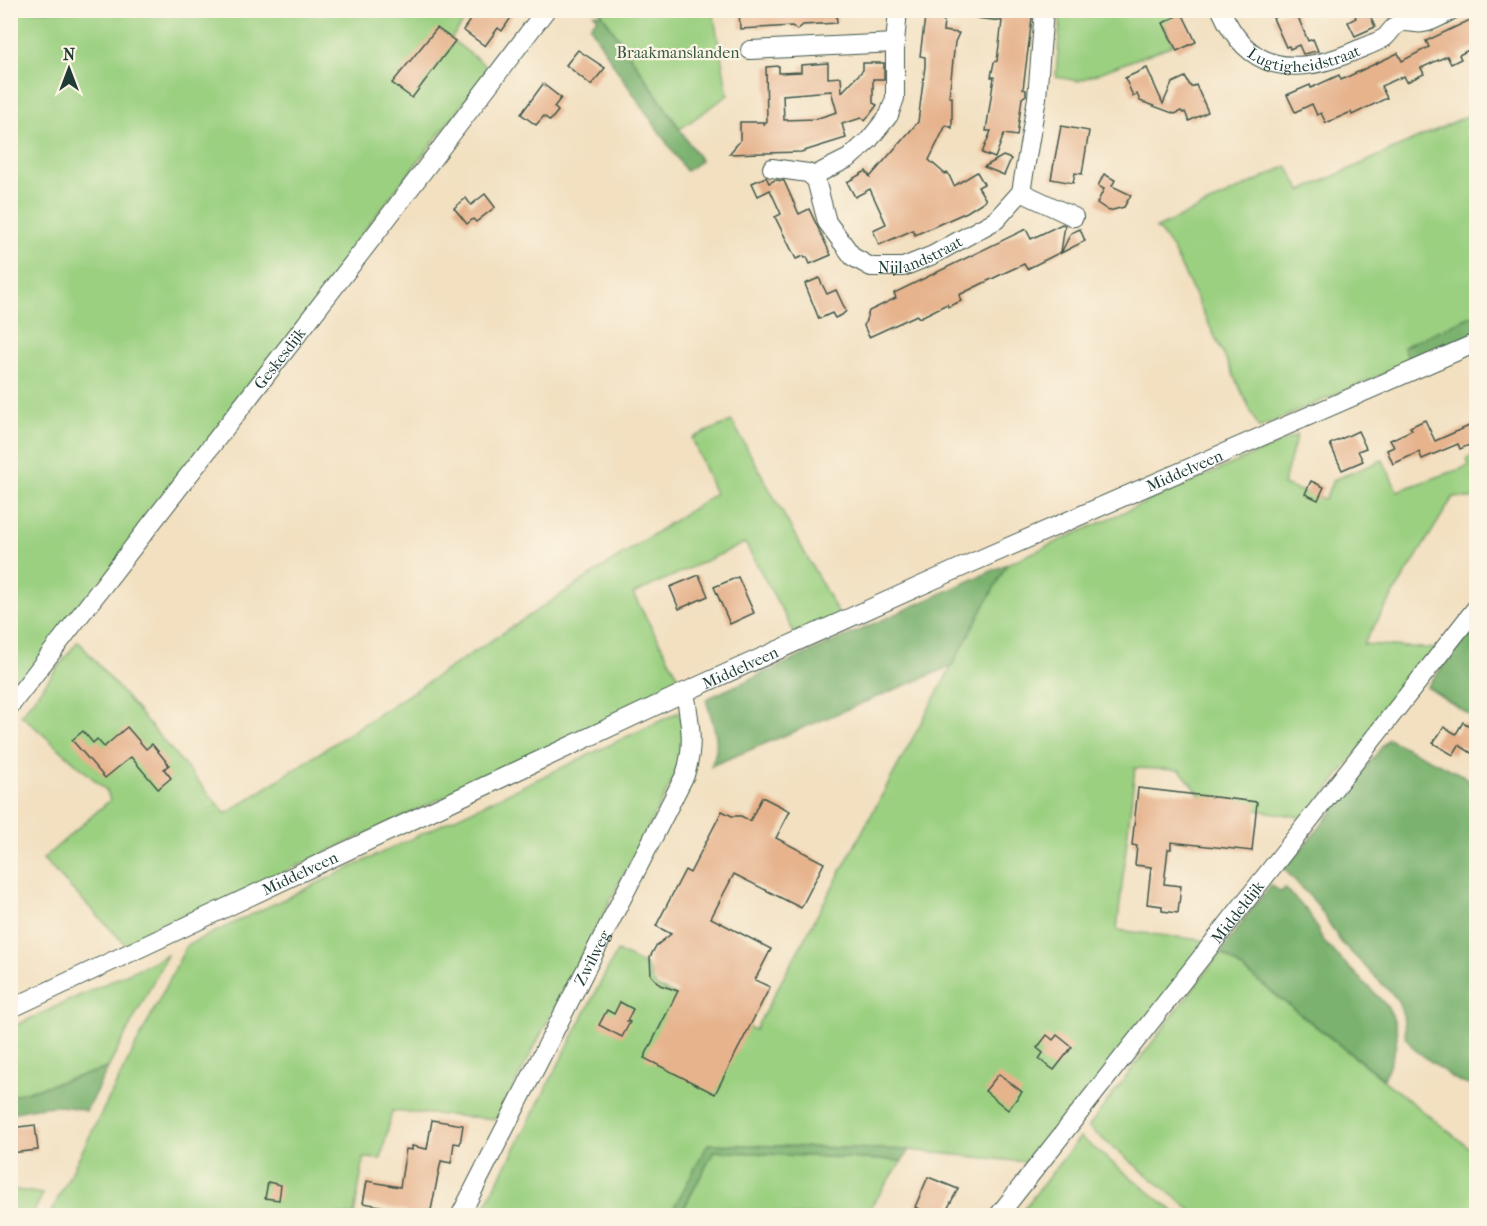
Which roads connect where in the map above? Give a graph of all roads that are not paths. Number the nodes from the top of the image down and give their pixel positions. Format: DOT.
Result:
graph roads {
  1 [pos="546,10"];
  2 [pos="898,10"];
  3 [pos="1044,10"];
  4 [pos="1221,10"];
  5 [pos="1452,10"];
  6 [pos="1397,17"];
  7 [pos="895,43"];
  8 [pos="750,51"];
  9 [pos="772,168"];
  10 [pos="816,180"];
  11 [pos="1021,192"];
  12 [pos="1074,217"];
  13 [pos="1476,343"];
  14 [pos="1476,608"];
  15 [pos="685,692"];
  16 [pos="10,706"];
  17 [pos="10,1009"];
  18 [pos="460,1215"];
  19 [pos="998,1215"];
  1 -- 16 [label="street, Geskesdijk"];
  2 -- 7 [label="street"];
  3 -- 11 [label="street"];
  4 -- 6 [label="street, Lugtigheidstraat"];
  5 -- 6 [label="street, Lugtigheidstraat"];
  7 -- 8 [label="street"];
  7 -- 10 [label="street"];
  9 -- 10 [label="street"];
  10 -- 11 [label="street, Nijlandstraat"];
  11 -- 12 [label="street"];
  13 -- 15 [label="street, Middelveen"];
  14 -- 19 [label="street, Middeldijk"];
  15 -- 17 [label="street, Middelveen"];
  15 -- 18 [label="street, Zwilweg"];
}
